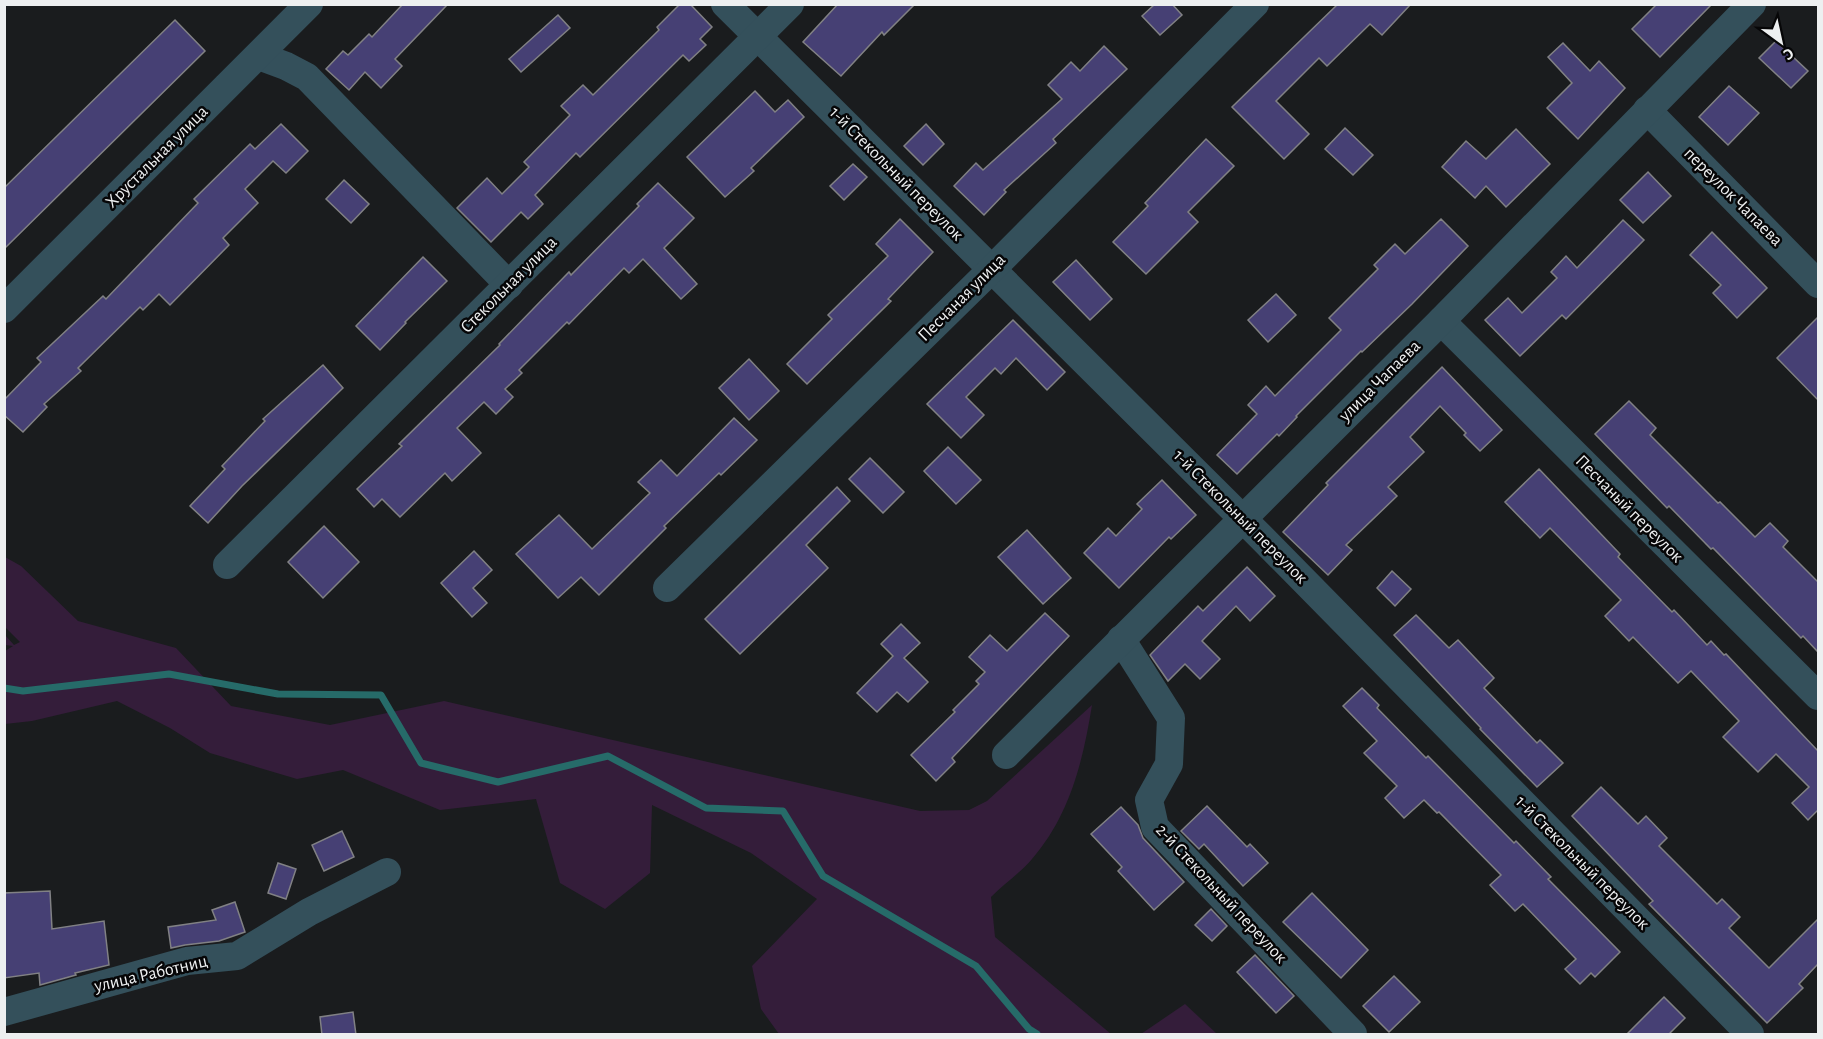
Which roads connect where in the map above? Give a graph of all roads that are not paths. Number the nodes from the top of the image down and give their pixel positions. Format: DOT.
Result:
graph roads {
  1 [pos="309,4"];
  2 [pos="726,4"];
  3 [pos="790,4"];
  4 [pos="1255,4"];
  5 [pos="1752,4"];
  6 [pos="758,37"];
  7 [pos="259,56"];
  8 [pos="1647,110"];
  9 [pos="992,269"];
  10 [pos="1818,284"];
  11 [pos="509,285"];
  12 [pos="4,309"];
  13 [pos="1441,321"];
  14 [pos="1242,518"];
  15 [pos="227,565"];
  16 [pos="667,588"];
  17 [pos="1120,639"];
  18 [pos="1818,696"];
  19 [pos="1005,755"];
  20 [pos="387,872"];
  21 [pos="4,1012"];
  22 [pos="1353,1035"];
  23 [pos="1750,1035"];
  1 -- 7 [label="street, Хрустальная улица"];
  2 -- 6 [label="street, 1-й Стекольный переулок"];
  3 -- 6 [label="street, Стекольная улица"];
  4 -- 9 [label="street, Песчаная улица"];
  5 -- 8 [label="street, улица Чапаева"];
  6 -- 9 [label="street, 1-й Стекольный переулок"];
  6 -- 11 [label="street, Стекольная улица"];
  7 -- 11 [label="street"];
  7 -- 12 [label="street, Хрустальная улица"];
  8 -- 10 [label="street, переулок Чапаева"];
  8 -- 13 [label="street, улица Чапаева"];
  9 -- 14 [label="street, 1-й Стекольный переулок"];
  9 -- 16 [label="street, Песчаная улица"];
  11 -- 15 [label="street, Стекольная улица"];
  13 -- 14 [label="street, улица Чапаева"];
  13 -- 18 [label="street, Песчаный переулок"];
  14 -- 17 [label="street, улица Чапаева"];
  14 -- 23 [label="street, 1-й Стекольный переулок"];
  17 -- 19 [label="street, улица Чапаева"];
  17 -- 22 [label="street, 2-й Стекольный переулок"];
  20 -- 21 [label="street, улица Работниц"];
}
